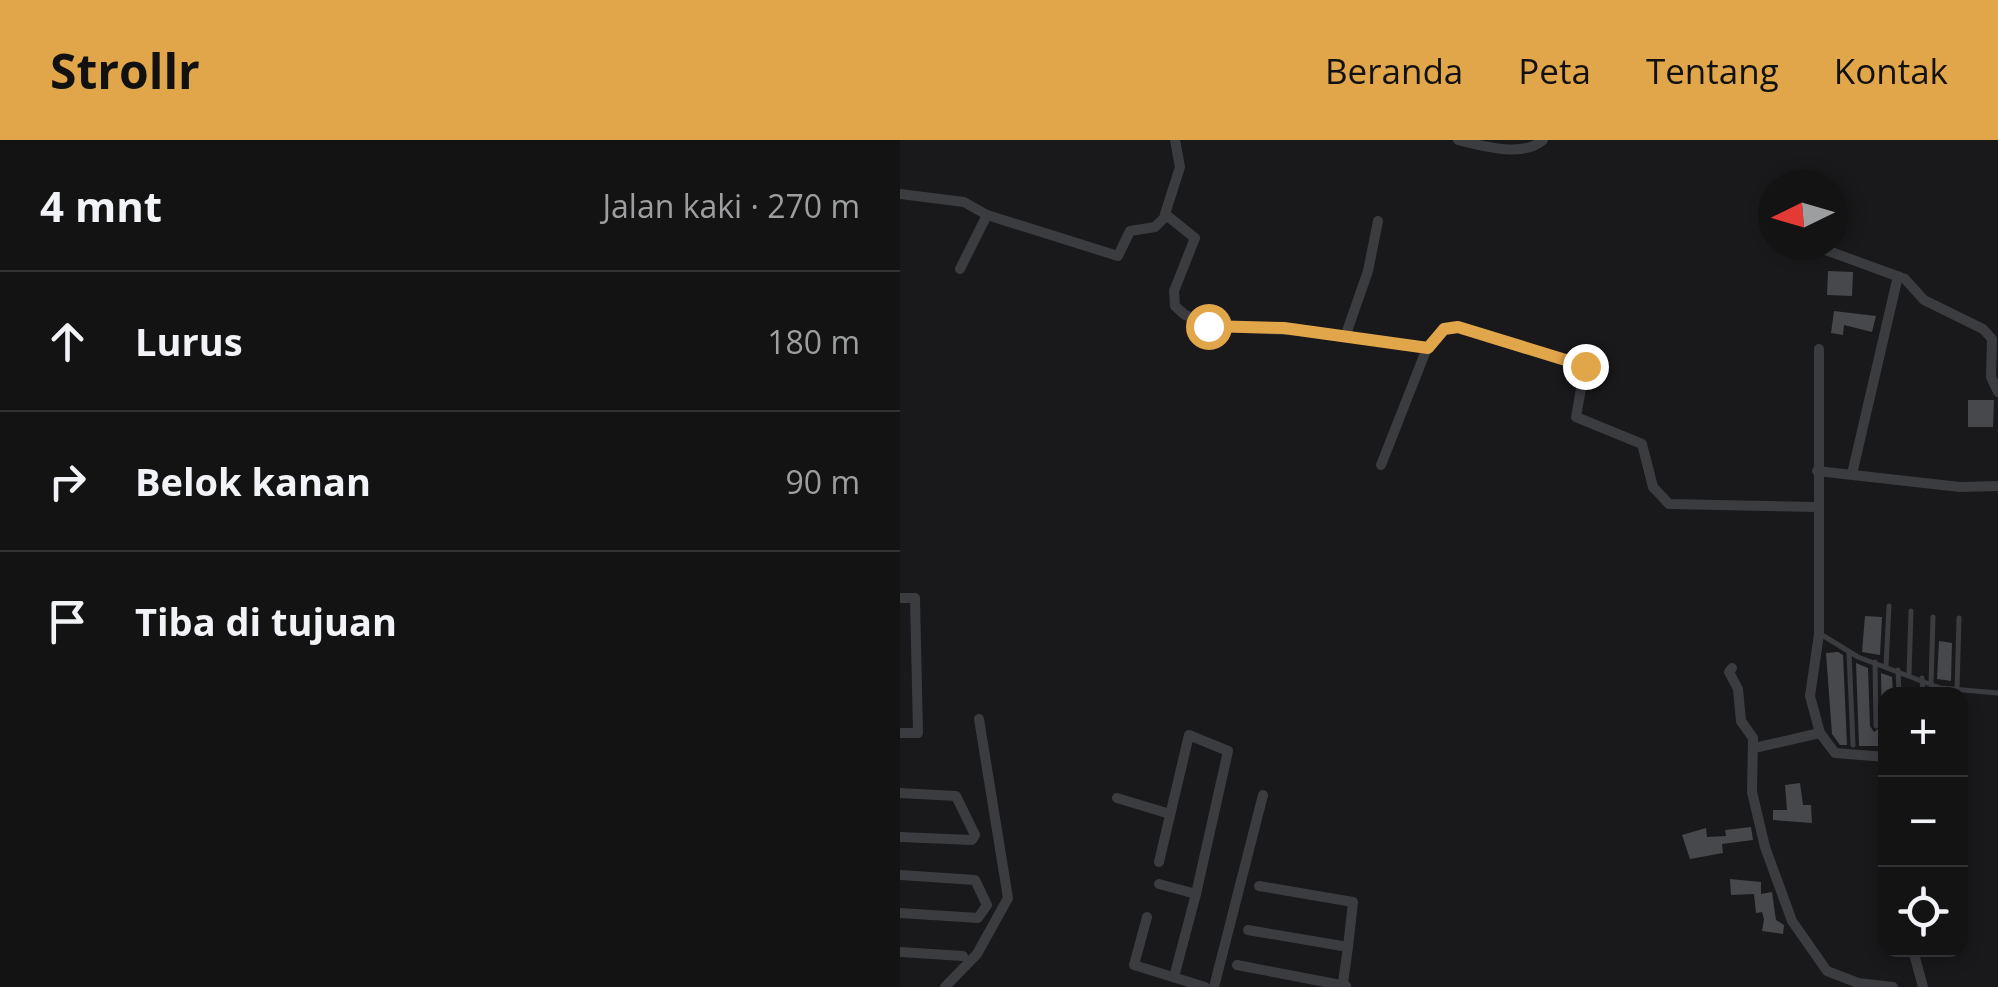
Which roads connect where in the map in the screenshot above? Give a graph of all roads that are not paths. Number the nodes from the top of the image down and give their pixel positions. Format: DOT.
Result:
graph roads {
  1 [pos="1175,140"];
  2 [pos="1458,140"];
  3 [pos="1543,140"];
  4 [pos="900,194"];
  5 [pos="987,214"];
  6 [pos="1165,217"];
  7 [pos="1378,222"];
  8 [pos="1848,258"];
  9 [pos="960,269"];
  10 [pos="1898,276"];
  11 [pos="1344,337"];
  12 [pos="1428,348"];
  13 [pos="1819,349"];
  14 [pos="1998,392"];
  15 [pos="1381,465"];
  16 [pos="1817,471"];
  17 [pos="1852,474"];
  18 [pos="1998,486"];
  19 [pos="1816,506"];
  20 [pos="900,598"];
  21 [pos="1888,606"];
  22 [pos="1911,612"];
  23 [pos="1934,617"];
  24 [pos="1959,618"];
  25 [pos="1819,634"];
  26 [pos="1849,652"];
  27 [pos="1875,662"];
  28 [pos="1886,666"];
  29 [pos="1732,668"];
  30 [pos="1898,670"];
  31 [pos="1909,674"];
  32 [pos="1922,678"];
  33 [pos="1931,684"];
  34 [pos="1899,687"];
  35 [pos="1923,687"];
  36 [pos="1944,687"];
  37 [pos="1957,687"];
  38 [pos="1968,691"];
  39 [pos="1998,693"];
  40 [pos="979,718"];
  41 [pos="1876,726"];
  42 [pos="900,733"];
  43 [pos="1820,733"];
  44 [pos="1853,745"];
  45 [pos="1754,748"];
  46 [pos="1878,757"];
  47 [pos="900,793"];
  48 [pos="1263,795"];
  49 [pos="1117,798"];
  50 [pos="1170,814"];
  51 [pos="900,837"];
  52 [pos="1159,862"];
  53 [pos="900,876"];
  54 [pos="1159,884"];
  55 [pos="1260,886"];
  56 [pos="1196,894"];
  57 [pos="900,913"];
  58 [pos="1147,917"];
  59 [pos="1248,930"];
  60 [pos="1348,947"];
  61 [pos="900,952"];
  62 [pos="964,956"];
  63 [pos="1915,957"];
  64 [pos="1237,965"];
  65 [pos="1174,977"];
  66 [pos="1345,985"];
  67 [pos="1858,985"];
  68 [pos="946,987"];
  69 [pos="1205,987"];
  70 [pos="1214,987"];
  71 [pos="1894,987"];
  72 [pos="1923,987"];
  1 -- 6 [label="street"];
  2 -- 3 [label="street"];
  4 -- 5 [label="street"];
  5 -- 6 [label="street"];
  5 -- 9 [label="street"];
  6 -- 11 [label="street"];
  7 -- 11 [label="street"];
  8 -- 10 [label="street"];
  10 -- 14 [label="street"];
  10 -- 17 [label="street"];
  11 -- 12 [label="street"];
  12 -- 15 [label="street"];
  12 -- 19 [label="street"];
  13 -- 16 [label="street"];
  16 -- 17 [label="street"];
  16 -- 19 [label="street"];
  17 -- 18 [label="street"];
  19 -- 25 [label="street"];
  20 -- 42 [label="street"];
  21 -- 28 [label="lane"];
  22 -- 31 [label="lane"];
  23 -- 33 [label="lane"];
  24 -- 37 [label="lane"];
  25 -- 26 [label="lane"];
  25 -- 43 [label="street"];
  26 -- 27 [label="lane"];
  26 -- 44 [label="lane"];
  27 -- 28 [label="lane"];
  27 -- 41 [label="lane"];
  28 -- 30 [label="lane"];
  29 -- 45 [label="street"];
  30 -- 31 [label="lane"];
  30 -- 34 [label="lane"];
  31 -- 32 [label="lane"];
  32 -- 33 [label="lane"];
  32 -- 35 [label="lane"];
  33 -- 36 [label="lane"];
  38 -- 39 [label="lane"];
  40 -- 68 [label="street"];
  43 -- 45 [label="street"];
  43 -- 46 [label="street"];
  45 -- 67 [label="street"];
  47 -- 51 [label="street"];
  48 -- 70 [label="street"];
  49 -- 50 [label="street"];
  50 -- 52 [label="street"];
  50 -- 56 [label="street"];
  53 -- 57 [label="street"];
  54 -- 56 [label="street"];
  55 -- 60 [label="street"];
  56 -- 65 [label="street"];
  58 -- 65 [label="street"];
  59 -- 60 [label="street"];
  60 -- 66 [label="street"];
  61 -- 62 [label="street"];
  63 -- 72 [label="street"];
  64 -- 66 [label="street"];
  65 -- 69 [label="street"];
  67 -- 71 [label="street"];
}
